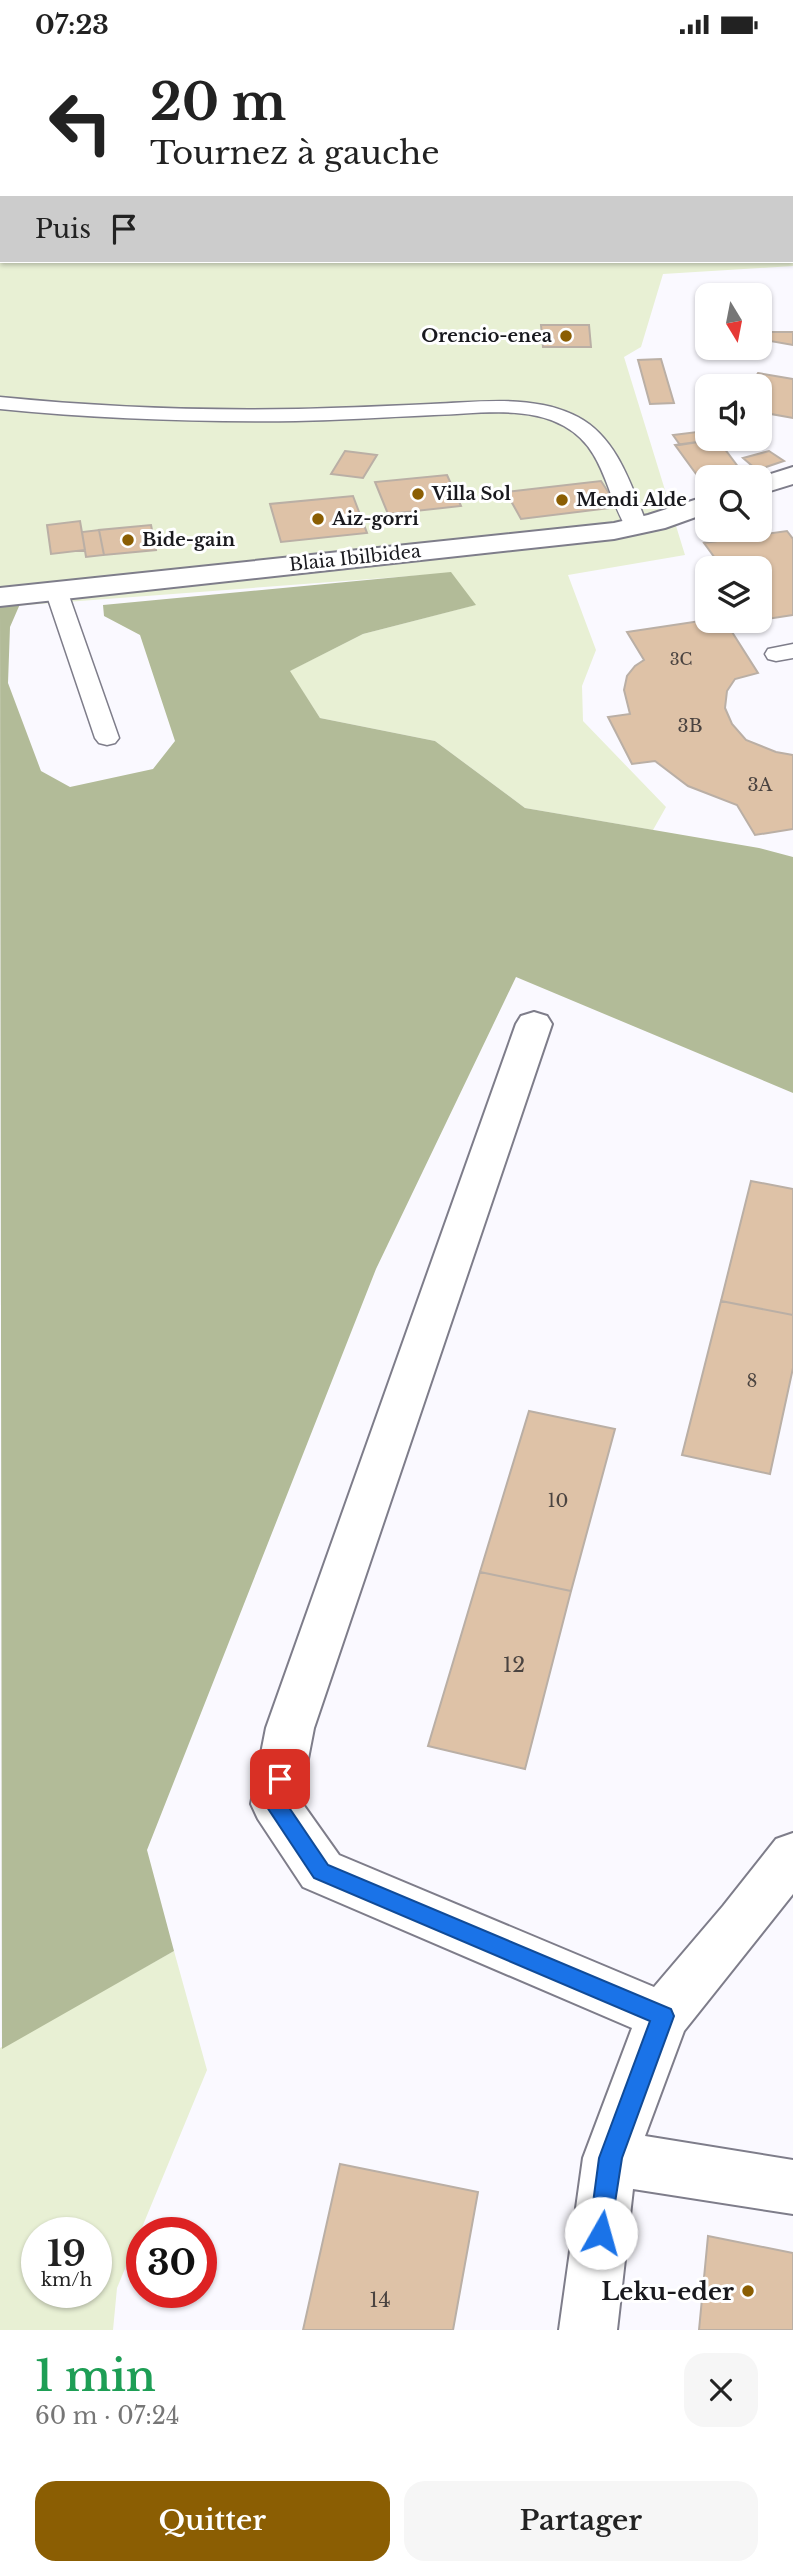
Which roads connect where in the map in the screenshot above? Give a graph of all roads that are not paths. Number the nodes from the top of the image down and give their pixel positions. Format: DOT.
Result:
graph roads {
  1 [pos="0,403"];
  2 [pos="793,475"];
  3 [pos="772,483"];
  4 [pos="695,508"];
  5 [pos="637,527"];
  6 [pos="55,590"];
  7 [pos="0,597"];
  8 [pos="107,738"];
  9 [pos="534,1024"];
  10 [pos="793,1854"];
  11 [pos="663,2016"];
  12 [pos="611,2158"];
  13 [pos="793,2187"];
  14 [pos="588,2330"];
  1 -- 5 [label="lane"];
  2 -- 3 [label="street"];
  4 -- 5 [label="street, Blaia Ibilbidea"];
  5 -- 6 [label="street, Blaia Ibilbidea"];
  6 -- 7 [label="street, Blaia Ibilbidea"];
  6 -- 8 [label="lane"];
  9 -- 11 [label="street"];
  10 -- 11 [label="street"];
  11 -- 12 [label="street"];
  12 -- 13 [label="street"];
  12 -- 14 [label="street"];
}
